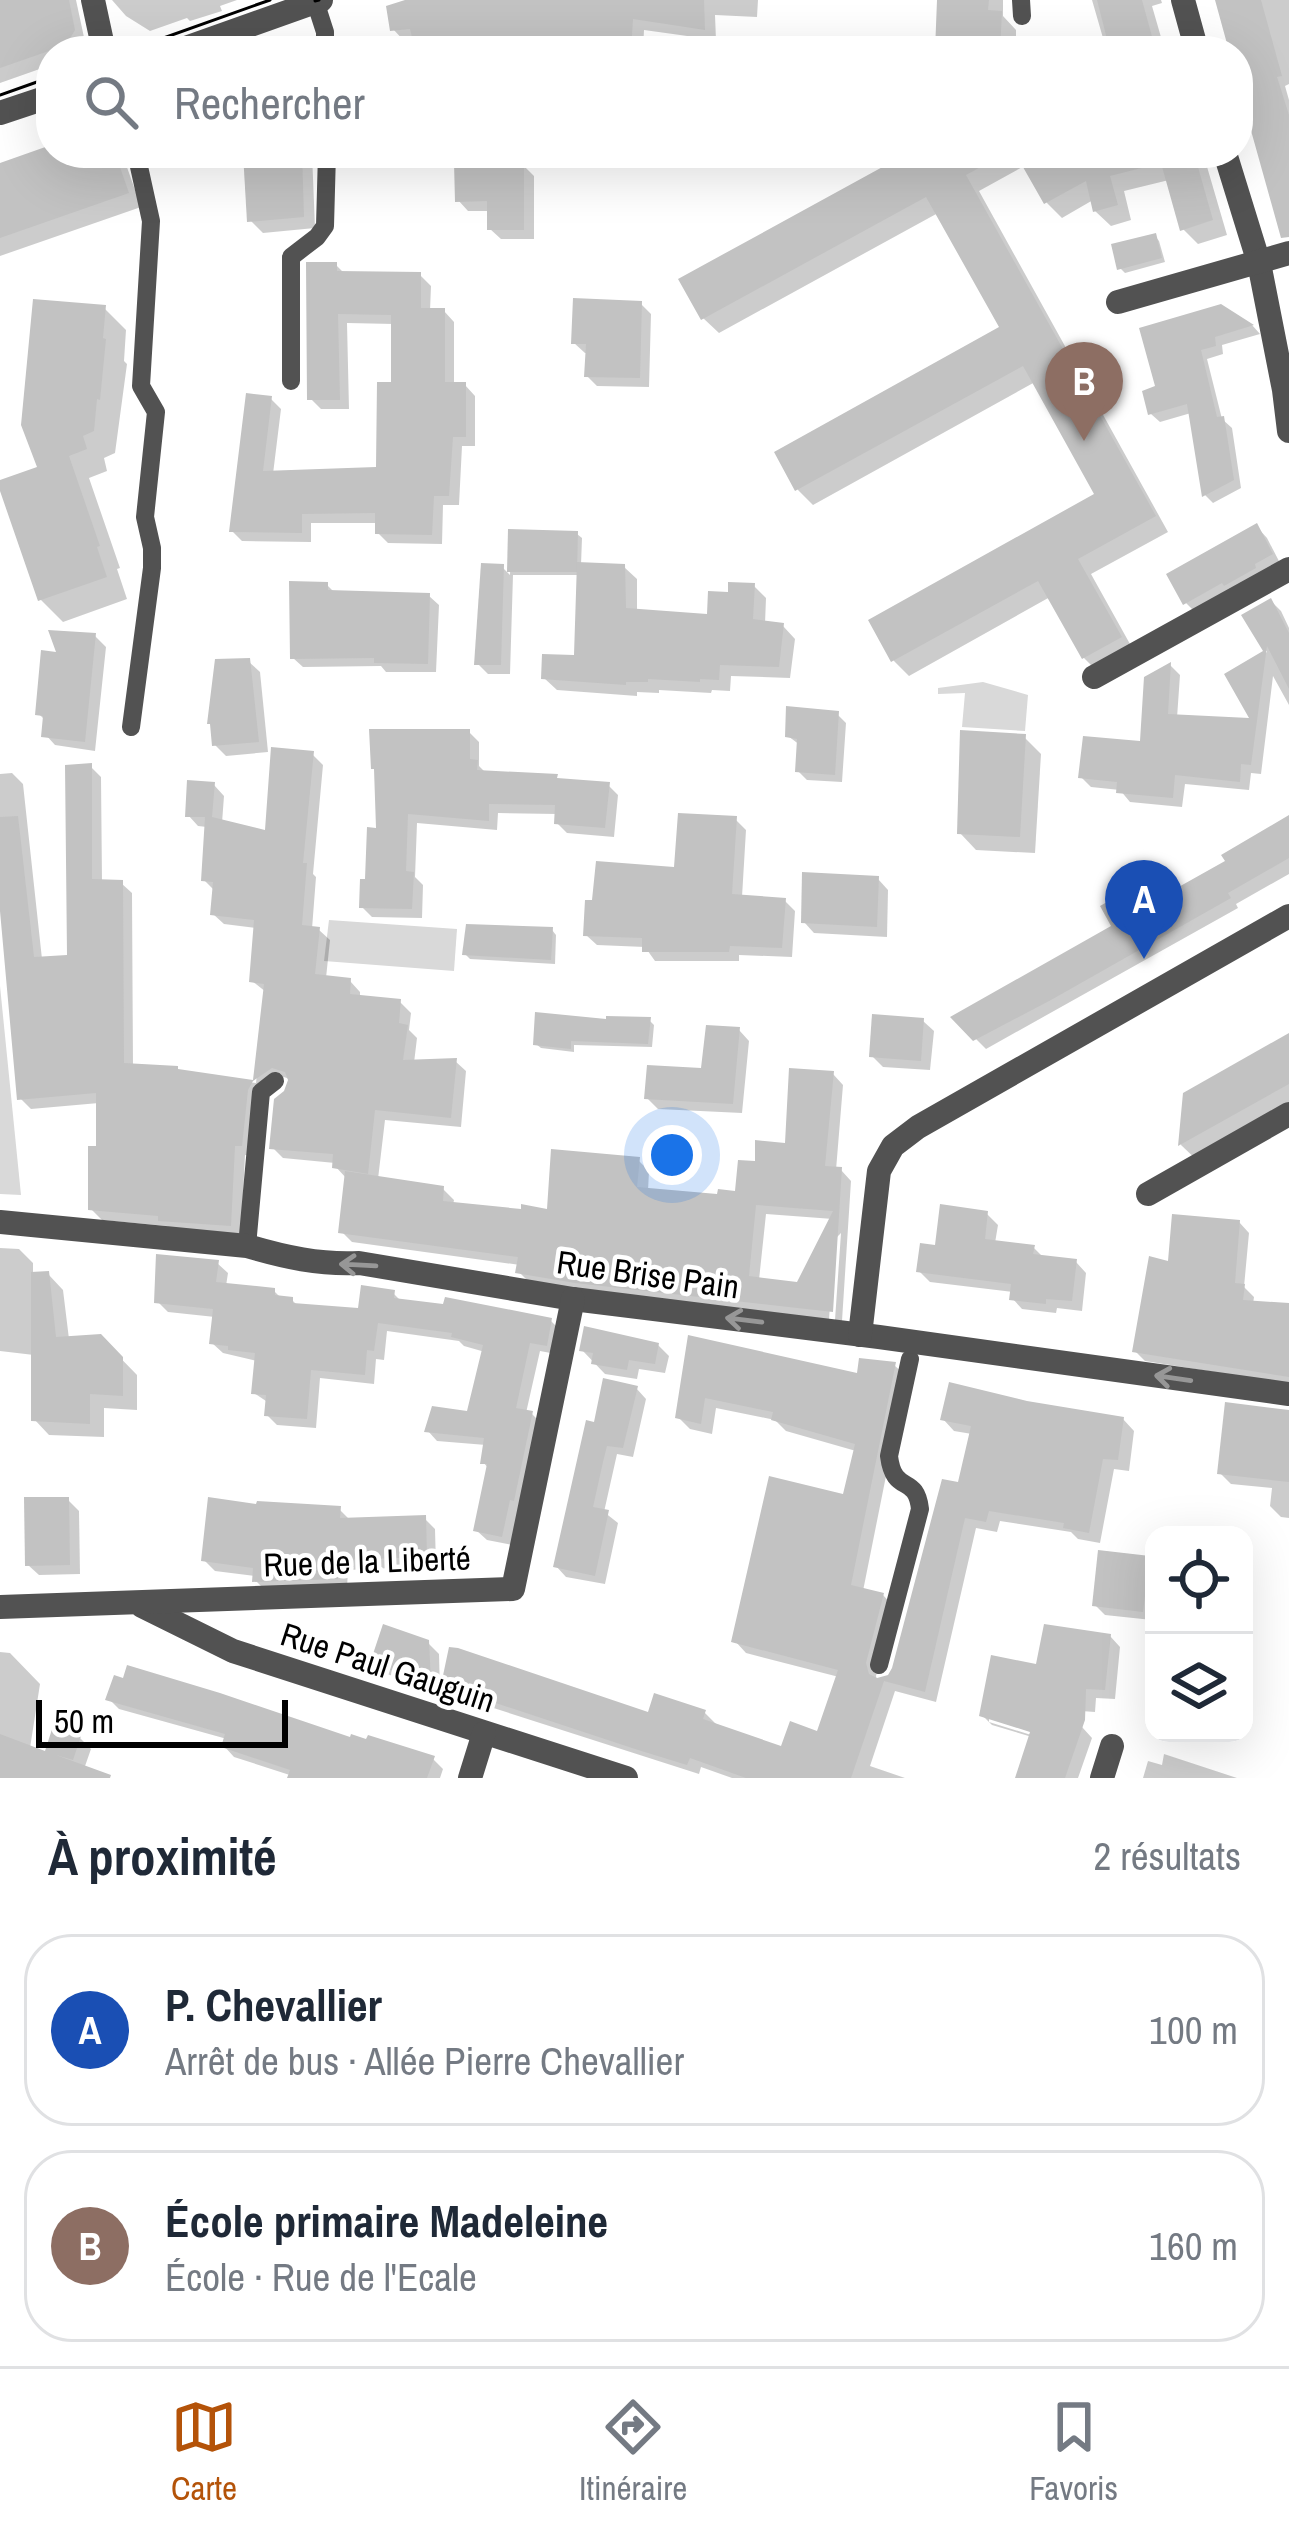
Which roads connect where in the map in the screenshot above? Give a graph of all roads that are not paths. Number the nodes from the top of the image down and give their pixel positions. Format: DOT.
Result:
graph roads {
  1 [pos="93,0"];
  2 [pos="1183,0"];
  3 [pos="318,1"];
  4 [pos="101,36"];
  5 [pos="219,36"];
  6 [pos="325,36"];
  7 [pos="1193,36"];
  8 [pos="36,101"];
  9 [pos="0,113"];
  10 [pos="139,168"];
  11 [pos="327,168"];
  12 [pos="1230,168"];
  13 [pos="1289,253"];
  14 [pos="1259,263"];
  15 [pos="1118,302"];
  16 [pos="291,381"];
  17 [pos="1289,431"];
  18 [pos="1289,569"];
  19 [pos="1094,677"];
  20 [pos="131,727"];
  21 [pos="1289,916"];
  22 [pos="275,1081"];
  23 [pos="1289,1114"];
  24 [pos="1148,1193"];
  25 [pos="0,1222"];
  26 [pos="247,1246"];
  27 [pos="573,1299"];
  28 [pos="860,1335"];
  29 [pos="910,1359"];
  30 [pos="1289,1394"];
  31 [pos="136,1604"];
  32 [pos="0,1607"];
  33 [pos="879,1665"];
  34 [pos="484,1733"];
  35 [pos="1112,1746"];
  36 [pos="470,1778"];
  37 [pos="626,1778"];
  38 [pos="1102,1778"];
  1 -- 4 [label="street"];
  2 -- 7 [label="street"];
  3 -- 5 [label="street"];
  3 -- 6 [label="lane"];
  8 -- 9 [label="street"];
  10 -- 20 [label="lane"];
  11 -- 16 [label="lane"];
  12 -- 14 [label="street"];
  13 -- 14 [label="street"];
  14 -- 15 [label="street"];
  14 -- 17 [label="street"];
  18 -- 19 [label="street"];
  21 -- 28 [label="street"];
  22 -- 26 [label="lane"];
  23 -- 24 [label="street"];
  25 -- 26 [label="street, Rue Brise Pain"];
  27 -- 26 [label="street, Rue Brise Pain, one-way"];
  28 -- 27 [label="street, Rue Brise Pain, one-way"];
  27 -- 31 [label="street, Rue de la Liberté"];
  30 -- 28 [label="street, Rue Brise Pain, one-way"];
  29 -- 33 [label="lane"];
  31 -- 32 [label="street, Rue de la Liberté"];
  31 -- 34 [label="street, Rue Paul Gauguin"];
  34 -- 36 [label="street"];
  34 -- 37 [label="street, Rue Paul Gauguin"];
  35 -- 38 [label="street"];
}
